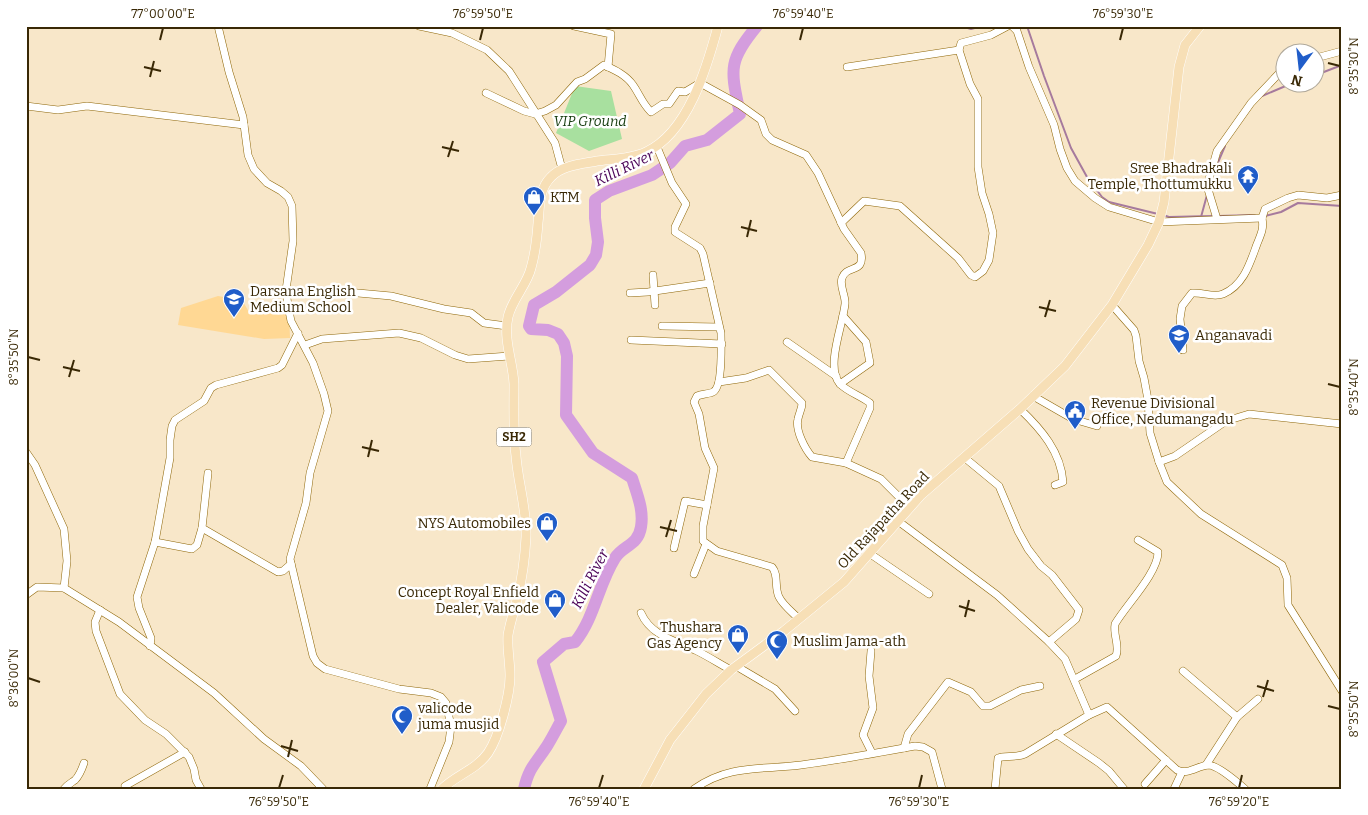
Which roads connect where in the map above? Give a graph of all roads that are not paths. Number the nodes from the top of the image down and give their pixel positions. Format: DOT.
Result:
graph roads {
  1 [pos="218,26"];
  2 [pos="418,26"];
  3 [pos="574,26"];
  4 [pos="718,26"];
  5 [pos="1008,26"];
  6 [pos="1012,26"];
  7 [pos="1200,26"];
  8 [pos="959,50"];
  9 [pos="1342,51"];
  10 [pos="1326,55"];
  11 [pos="608,67"];
  12 [pos="846,67"];
  13 [pos="1276,77"];
  14 [pos="700,83"];
  15 [pos="486,93"];
  16 [pos="26,106"];
  17 [pos="535,114"];
  18 [pos="244,125"];
  19 [pos="656,147"];
  20 [pos="562,169"];
  21 [pos="1342,195"];
  22 [pos="1216,216"];
  23 [pos="1262,218"];
  24 [pos="1159,221"];
  25 [pos="841,223"];
  26 [pos="653,275"];
  27 [pos="710,283"];
  28 [pos="654,291"];
  29 [pos="347,292"];
  30 [pos="630,293"];
  31 [pos="1112,305"];
  32 [pos="655,306"];
  33 [pos="843,316"];
  34 [pos="507,326"];
  35 [pos="662,326"];
  36 [pos="719,327"];
  37 [pos="298,333"];
  38 [pos="631,340"];
  39 [pos="787,342"];
  40 [pos="722,344"];
  41 [pos="305,345"];
  42 [pos="1183,350"];
  43 [pos="509,356"];
  44 [pos="836,376"];
  45 [pos="719,382"];
  46 [pos="840,384"];
  47 [pos="1033,396"];
  48 [pos="1020,409"];
  49 [pos="1342,424"];
  50 [pos="1097,426"];
  51 [pos="26,452"];
  52 [pos="965,458"];
  53 [pos="1159,462"];
  54 [pos="846,464"];
  55 [pos="208,473"];
  56 [pos="1055,485"];
  57 [pos="707,505"];
  58 [pos="910,508"];
  59 [pos="898,521"];
  60 [pos="202,528"];
  61 [pos="1138,540"];
  62 [pos="155,542"];
  63 [pos="706,544"];
  64 [pos="674,548"];
  65 [pos="869,553"];
  66 [pos="291,564"];
  67 [pos="694,574"];
  68 [pos="64,588"];
  69 [pos="929,594"];
  70 [pos="26,595"];
  71 [pos="100,610"];
  72 [pos="640,613"];
  73 [pos="798,618"];
  74 [pos="1049,642"];
  75 [pos="150,646"];
  76 [pos="871,651"];
  77 [pos="733,668"];
  78 [pos="1183,671"];
  79 [pos="1075,679"];
  80 [pos="1040,686"];
  81 [pos="1342,691"];
  82 [pos="1258,699"];
  83 [pos="795,711"];
  84 [pos="1089,715"];
  85 [pos="1237,717"];
  86 [pos="1056,734"];
  87 [pos="904,748"];
  88 [pos="185,752"];
  89 [pos="872,754"];
  90 [pos="1166,760"];
  91 [pos="84,763"];
  92 [pos="1206,765"];
  93 [pos="1182,772"];
  94 [pos="1145,784"];
  95 [pos="125,786"];
  96 [pos="64,789"];
  97 [pos="201,789"];
  98 [pos="323,789"];
  99 [pos="430,789"];
  100 [pos="442,789"];
  101 [pos="644,789"];
  102 [pos="694,789"];
  103 [pos="942,789"];
  104 [pos="995,789"];
  105 [pos="1124,789"];
  106 [pos="1174,789"];
  107 [pos="1245,789"];
  1 -- 18 [label="street"];
  2 -- 17 [label="street"];
  3 -- 11 [label="street"];
  4 -- 14 [label="main road, SH2"];
  5 -- 8 [label="street"];
  6 -- 24 [label="street"];
  7 -- 24 [label="main road, Old Rajapatha Road"];
  8 -- 12 [label="street"];
  8 -- 25 [label="street"];
  9 -- 10 [label="street"];
  11 -- 14 [label="street"];
  11 -- 17 [label="street"];
  13 -- 22 [label="street"];
  14 -- 19 [label="main road, SH2"];
  14 -- 25 [label="street"];
  15 -- 17 [label="street"];
  16 -- 18 [label="street"];
  17 -- 20 [label="street"];
  18 -- 37 [label="street"];
  19 -- 20 [label="main road, SH2"];
  19 -- 27 [label="street"];
  20 -- 34 [label="main road, SH2"];
  21 -- 23 [label="street"];
  22 -- 23 [label="street"];
  22 -- 24 [label="street"];
  23 -- 42 [label="street"];
  24 -- 31 [label="main road, Old Rajapatha Road"];
  25 -- 33 [label="street"];
  26 -- 28 [label="street"];
  27 -- 28 [label="street"];
  27 -- 36 [label="street"];
  28 -- 30 [label="street"];
  28 -- 32 [label="street"];
  29 -- 34 [label="street"];
  31 -- 47 [label="main road, Old Rajapatha Road"];
  31 -- 53 [label="street"];
  33 -- 44 [label="street"];
  33 -- 46 [label="street"];
  34 -- 43 [label="main road, SH2"];
  35 -- 36 [label="street"];
  36 -- 40 [label="street"];
  37 -- 41 [label="street"];
  37 -- 62 [label="street"];
  38 -- 40 [label="street"];
  39 -- 44 [label="street"];
  40 -- 45 [label="street"];
  41 -- 43 [label="street"];
  41 -- 66 [label="street"];
  43 -- 100 [label="main road, SH2"];
  44 -- 46 [label="street"];
  45 -- 54 [label="street"];
  45 -- 57 [label="street"];
  46 -- 54 [label="street"];
  47 -- 48 [label="main road, Old Rajapatha Road"];
  47 -- 50 [label="street"];
  48 -- 52 [label="main road, Old Rajapatha Road"];
  48 -- 56 [label="street"];
  49 -- 53 [label="street"];
  51 -- 68 [label="street"];
  52 -- 58 [label="main road, Old Rajapatha Road"];
  52 -- 74 [label="street"];
  53 -- 81 [label="street"];
  54 -- 58 [label="street"];
  55 -- 60 [label="street"];
  57 -- 63 [label="street"];
  57 -- 64 [label="street"];
  58 -- 59 [label="main road, Old Rajapatha Road"];
  59 -- 65 [label="main road, Old Rajapatha Road"];
  59 -- 74 [label="street"];
  60 -- 62 [label="street"];
  60 -- 66 [label="street"];
  61 -- 79 [label="street"];
  62 -- 75 [label="street"];
  63 -- 67 [label="street"];
  63 -- 73 [label="street"];
  65 -- 69 [label="street"];
  65 -- 73 [label="main road, Old Rajapatha Road"];
  66 -- 99 [label="street"];
  68 -- 70 [label="street"];
  68 -- 71 [label="street"];
  71 -- 75 [label="street"];
  71 -- 88 [label="street"];
  72 -- 77 [label="street"];
  73 -- 77 [label="main road, Old Rajapatha Road"];
  74 -- 79 [label="street"];
  75 -- 98 [label="street"];
  76 -- 89 [label="street"];
  77 -- 83 [label="street"];
  77 -- 101 [label="main road, Old Rajapatha Road"];
  78 -- 85 [label="street"];
  79 -- 84 [label="street"];
  80 -- 87 [label="street"];
  82 -- 85 [label="street"];
  84 -- 86 [label="street"];
  84 -- 90 [label="street"];
  85 -- 92 [label="street"];
  86 -- 104 [label="street"];
  86 -- 105 [label="street"];
  87 -- 89 [label="street"];
  87 -- 103 [label="street"];
  88 -- 95 [label="street"];
  88 -- 97 [label="street"];
  89 -- 102 [label="street"];
  90 -- 93 [label="street"];
  90 -- 94 [label="street"];
  91 -- 96 [label="street"];
  92 -- 93 [label="street"];
  92 -- 107 [label="street"];
  93 -- 106 [label="street"];
}
